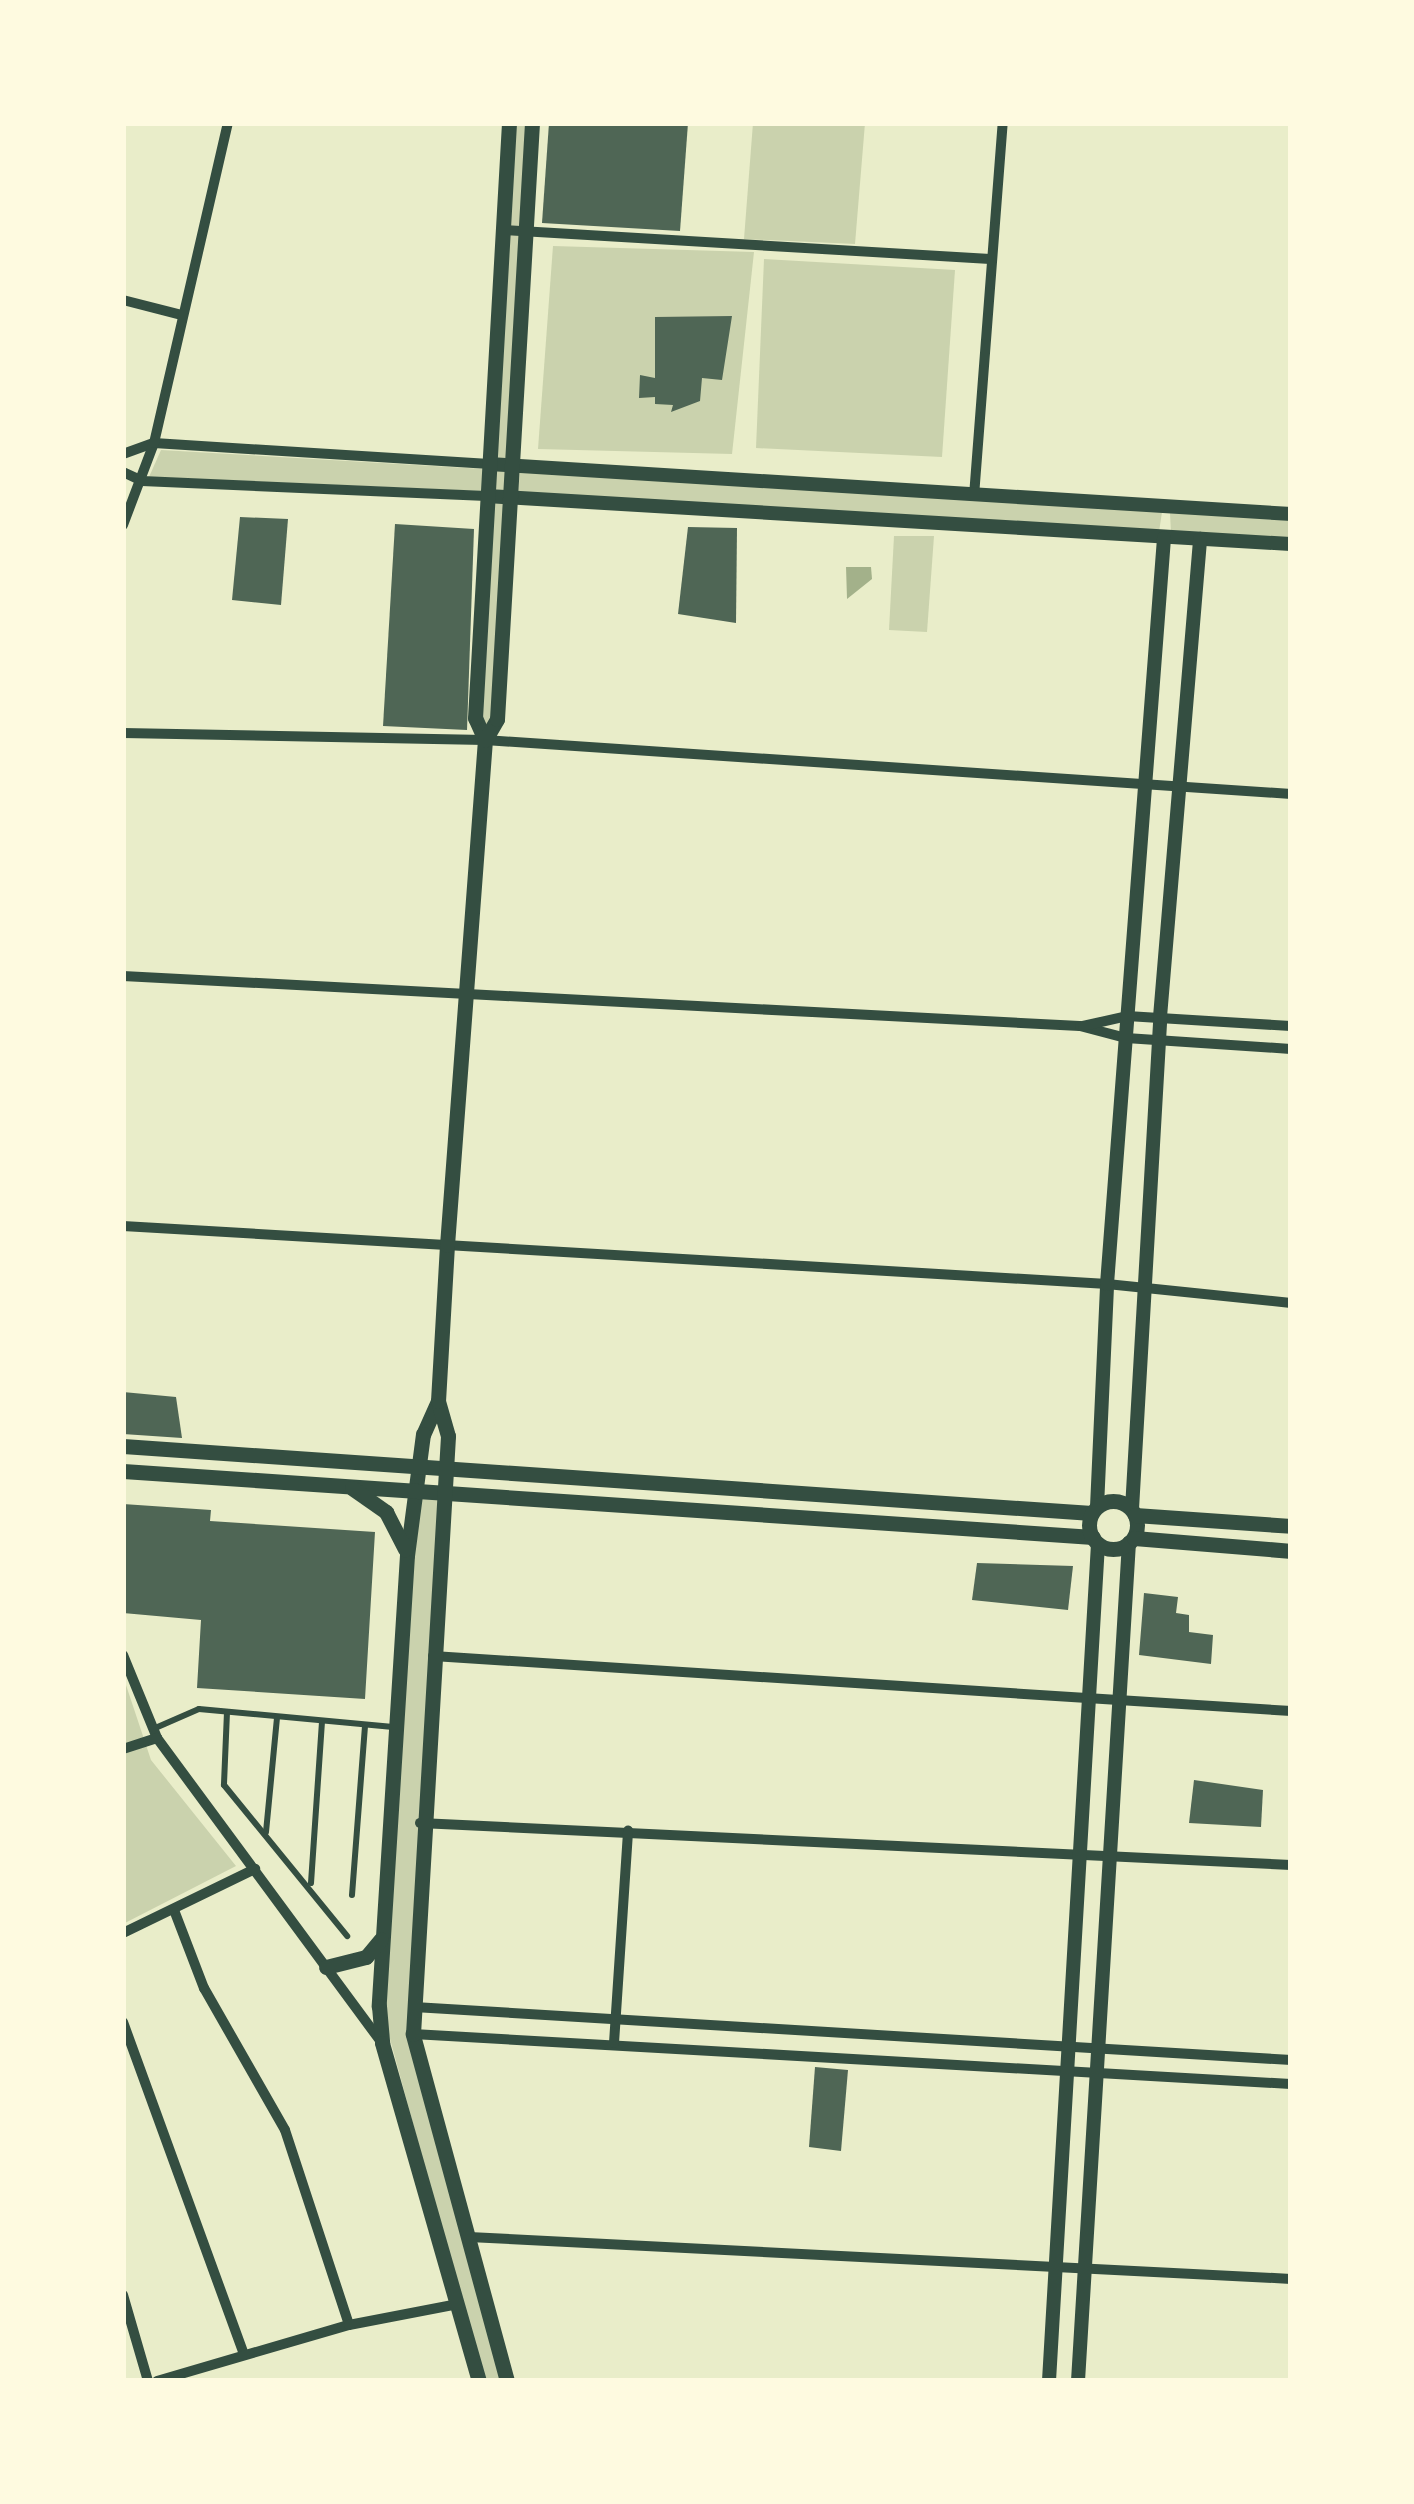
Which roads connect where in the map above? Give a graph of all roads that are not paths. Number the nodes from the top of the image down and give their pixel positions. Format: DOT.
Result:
graph roads {
  1 [pos="228,123"];
  2 [pos="509,123"];
  3 [pos="532,123"];
  4 [pos="1004,123"];
  5 [pos="503,230"];
  6 [pos="525,231"];
  7 [pos="990,259"];
  8 [pos="123,300"];
  9 [pos="182,315"];
  10 [pos="154,443"];
  11 [pos="123,454"];
  12 [pos="489,464"];
  13 [pos="514,465"];
  14 [pos="123,472"];
  15 [pos="687,476"];
  16 [pos="142,481"];
  17 [pos="488,496"];
  18 [pos="974,496"];
  19 [pos="512,498"];
  20 [pos="684,508"];
  21 [pos="1291,514"];
  22 [pos="123,525"];
  23 [pos="1164,538"];
  24 [pos="1200,539"];
  25 [pos="1291,544"];
  26 [pos="123,733"];
  27 [pos="485,740"];
  28 [pos="1143,782"];
  29 [pos="1181,785"];
  30 [pos="1291,794"];
  31 [pos="123,976"];
  32 [pos="465,989"];
  33 [pos="1127,1016"];
  34 [pos="1160,1017"];
  35 [pos="1291,1025"];
  36 [pos="1080,1027"];
  37 [pos="1126,1038"];
  38 [pos="1158,1040"];
  39 [pos="1291,1049"];
  40 [pos="123,1226"];
  41 [pos="447,1245"];
  42 [pos="1107,1284"];
  43 [pos="1144,1288"];
  44 [pos="1291,1303"];
  45 [pos="438,1401"];
  46 [pos="123,1446"];
  47 [pos="417,1465"];
  48 [pos="446,1467"];
  49 [pos="123,1471"];
  50 [pos="350,1486"];
  51 [pos="414,1491"];
  52 [pos="444,1494"];
  53 [pos="1095,1510"];
  54 [pos="1134,1512"];
  55 [pos="1291,1526"];
  56 [pos="1095,1540"];
  57 [pos="1131,1541"];
  58 [pos="1291,1550"];
  59 [pos="407,1555"];
  60 [pos="123,1655"];
  61 [pos="433,1656"];
  62 [pos="1090,1694"];
  63 [pos="1118,1697"];
  64 [pos="1291,1711"];
  65 [pos="227,1712"];
  66 [pos="277,1718"];
  67 [pos="322,1721"];
  68 [pos="365,1724"];
  69 [pos="393,1727"];
  70 [pos="155,1733"];
  71 [pos="123,1750"];
  72 [pos="419,1823"];
  73 [pos="628,1830"];
  74 [pos="266,1832"];
  75 [pos="1080,1854"];
  76 [pos="1110,1855"];
  77 [pos="1291,1865"];
  78 [pos="255,1869"];
  79 [pos="311,1882"];
  80 [pos="352,1895"];
  81 [pos="174,1910"];
  82 [pos="123,1933"];
  83 [pos="347,1936"];
  84 [pos="381,1939"];
  85 [pos="326,1966"];
  86 [pos="414,2007"];
  87 [pos="614,2017"];
  88 [pos="123,2022"];
  89 [pos="413,2034"];
  90 [pos="382,2043"];
  91 [pos="614,2043"];
  92 [pos="1070,2048"];
  93 [pos="1097,2049"];
  94 [pos="1291,2060"];
  95 [pos="1068,2074"];
  96 [pos="1095,2075"];
  97 [pos="1291,2084"];
  98 [pos="469,2237"];
  99 [pos="1057,2268"];
  100 [pos="1086,2270"];
  101 [pos="1291,2279"];
  102 [pos="123,2295"];
  103 [pos="458,2304"];
  104 [pos="349,2326"];
  105 [pos="244,2355"];
  106 [pos="190,2376"];
  107 [pos="148,2381"];
  108 [pos="158,2381"];
  109 [pos="479,2381"];
  110 [pos="507,2381"];
  111 [pos="1049,2381"];
  112 [pos="1078,2381"];
  1 -- 9 [label="street"];
  2 -- 5 [label="main road"];
  3 -- 6 [label="main road"];
  4 -- 7 [label="street"];
  5 -- 6 [label="street"];
  5 -- 12 [label="main road"];
  6 -- 7 [label="street"];
  6 -- 13 [label="main road"];
  7 -- 18 [label="street"];
  8 -- 9 [label="street"];
  9 -- 10 [label="street"];
  10 -- 11 [label="street"];
  10 -- 12 [label="street"];
  10 -- 16 [label="street"];
  12 -- 13 [label="street"];
  12 -- 17 [label="main road"];
  13 -- 15 [label="street"];
  13 -- 19 [label="main road"];
  14 -- 16 [label="street"];
  15 -- 18 [label="street"];
  15 -- 20 [label="street"];
  16 -- 17 [label="street"];
  16 -- 22 [label="street"];
  17 -- 19 [label="street"];
  17 -- 27 [label="main road"];
  18 -- 21 [label="street"];
  19 -- 20 [label="street"];
  19 -- 27 [label="main road"];
  20 -- 23 [label="street"];
  23 -- 24 [label="street"];
  23 -- 28 [label="street"];
  24 -- 25 [label="street"];
  24 -- 29 [label="street"];
  26 -- 27 [label="street"];
  27 -- 28 [label="street"];
  27 -- 32 [label="main road"];
  28 -- 29 [label="street"];
  28 -- 33 [label="street"];
  29 -- 30 [label="street"];
  29 -- 34 [label="street"];
  31 -- 32 [label="street"];
  32 -- 36 [label="street"];
  32 -- 41 [label="main road"];
  33 -- 34 [label="street"];
  33 -- 36 [label="street"];
  33 -- 37 [label="street"];
  34 -- 35 [label="street"];
  34 -- 38 [label="street"];
  36 -- 37 [label="street"];
  37 -- 38 [label="street"];
  37 -- 42 [label="street"];
  38 -- 39 [label="street"];
  38 -- 43 [label="street"];
  40 -- 41 [label="street"];
  41 -- 42 [label="street"];
  41 -- 45 [label="main road"];
  42 -- 43 [label="street"];
  42 -- 53 [label="street"];
  43 -- 44 [label="street"];
  43 -- 54 [label="street"];
  45 -- 47 [label="main road"];
  45 -- 48 [label="main road"];
  46 -- 47 [label="main road"];
  47 -- 48 [label="main road"];
  47 -- 51 [label="main road"];
  48 -- 52 [label="main road"];
  48 -- 53 [label="main road"];
  49 -- 50 [label="main road"];
  50 -- 51 [label="main road"];
  50 -- 59 [label="main road"];
  51 -- 52 [label="main road"];
  51 -- 59 [label="main road"];
  52 -- 56 [label="main road"];
  52 -- 61 [label="main road"];
  53 -- 54 [label="main road"];
  53 -- 56 [label="main road"];
  54 -- 55 [label="main road"];
  54 -- 57 [label="main road"];
  56 -- 57 [label="main road"];
  56 -- 62 [label="street"];
  57 -- 58 [label="main road"];
  57 -- 63 [label="street"];
  59 -- 69 [label="main road"];
  60 -- 70 [label="street"];
  61 -- 62 [label="street"];
  61 -- 72 [label="main road"];
  62 -- 63 [label="street"];
  62 -- 75 [label="street"];
  63 -- 64 [label="street"];
  63 -- 76 [label="street"];
  65 -- 66 [label="lane"];
  65 -- 70 [label="lane"];
  65 -- 74 [label="lane"];
  66 -- 67 [label="lane"];
  66 -- 74 [label="lane"];
  67 -- 68 [label="lane"];
  67 -- 79 [label="lane"];
  68 -- 69 [label="lane"];
  68 -- 80 [label="lane"];
  69 -- 84 [label="main road"];
  70 -- 71 [label="street"];
  70 -- 78 [label="street"];
  72 -- 73 [label="street"];
  72 -- 86 [label="main road"];
  73 -- 75 [label="street"];
  73 -- 87 [label="street"];
  74 -- 79 [label="lane"];
  75 -- 76 [label="street"];
  75 -- 92 [label="street"];
  76 -- 77 [label="street"];
  76 -- 93 [label="street"];
  78 -- 81 [label="street"];
  78 -- 85 [label="street"];
  79 -- 83 [label="lane"];
  81 -- 82 [label="street"];
  81 -- 104 [label="street"];
  84 -- 85 [label="main road"];
  84 -- 90 [label="main road"];
  85 -- 90 [label="street"];
  86 -- 87 [label="street"];
  86 -- 89 [label="main road"];
  87 -- 91 [label="street"];
  87 -- 92 [label="street"];
  88 -- 105 [label="street"];
  89 -- 91 [label="street"];
  89 -- 98 [label="main road"];
  90 -- 103 [label="main road"];
  91 -- 95 [label="street"];
  92 -- 93 [label="street"];
  92 -- 95 [label="street"];
  93 -- 94 [label="street"];
  93 -- 96 [label="street"];
  95 -- 96 [label="street"];
  95 -- 99 [label="street"];
  96 -- 97 [label="street"];
  96 -- 100 [label="street"];
  98 -- 99 [label="street"];
  98 -- 110 [label="main road"];
  99 -- 100 [label="street"];
  99 -- 111 [label="street"];
  100 -- 101 [label="street"];
  100 -- 112 [label="street"];
  102 -- 107 [label="street"];
  103 -- 104 [label="street"];
  103 -- 109 [label="main road"];
  104 -- 105 [label="street"];
  105 -- 106 [label="street"];
  106 -- 108 [label="street"];
}
